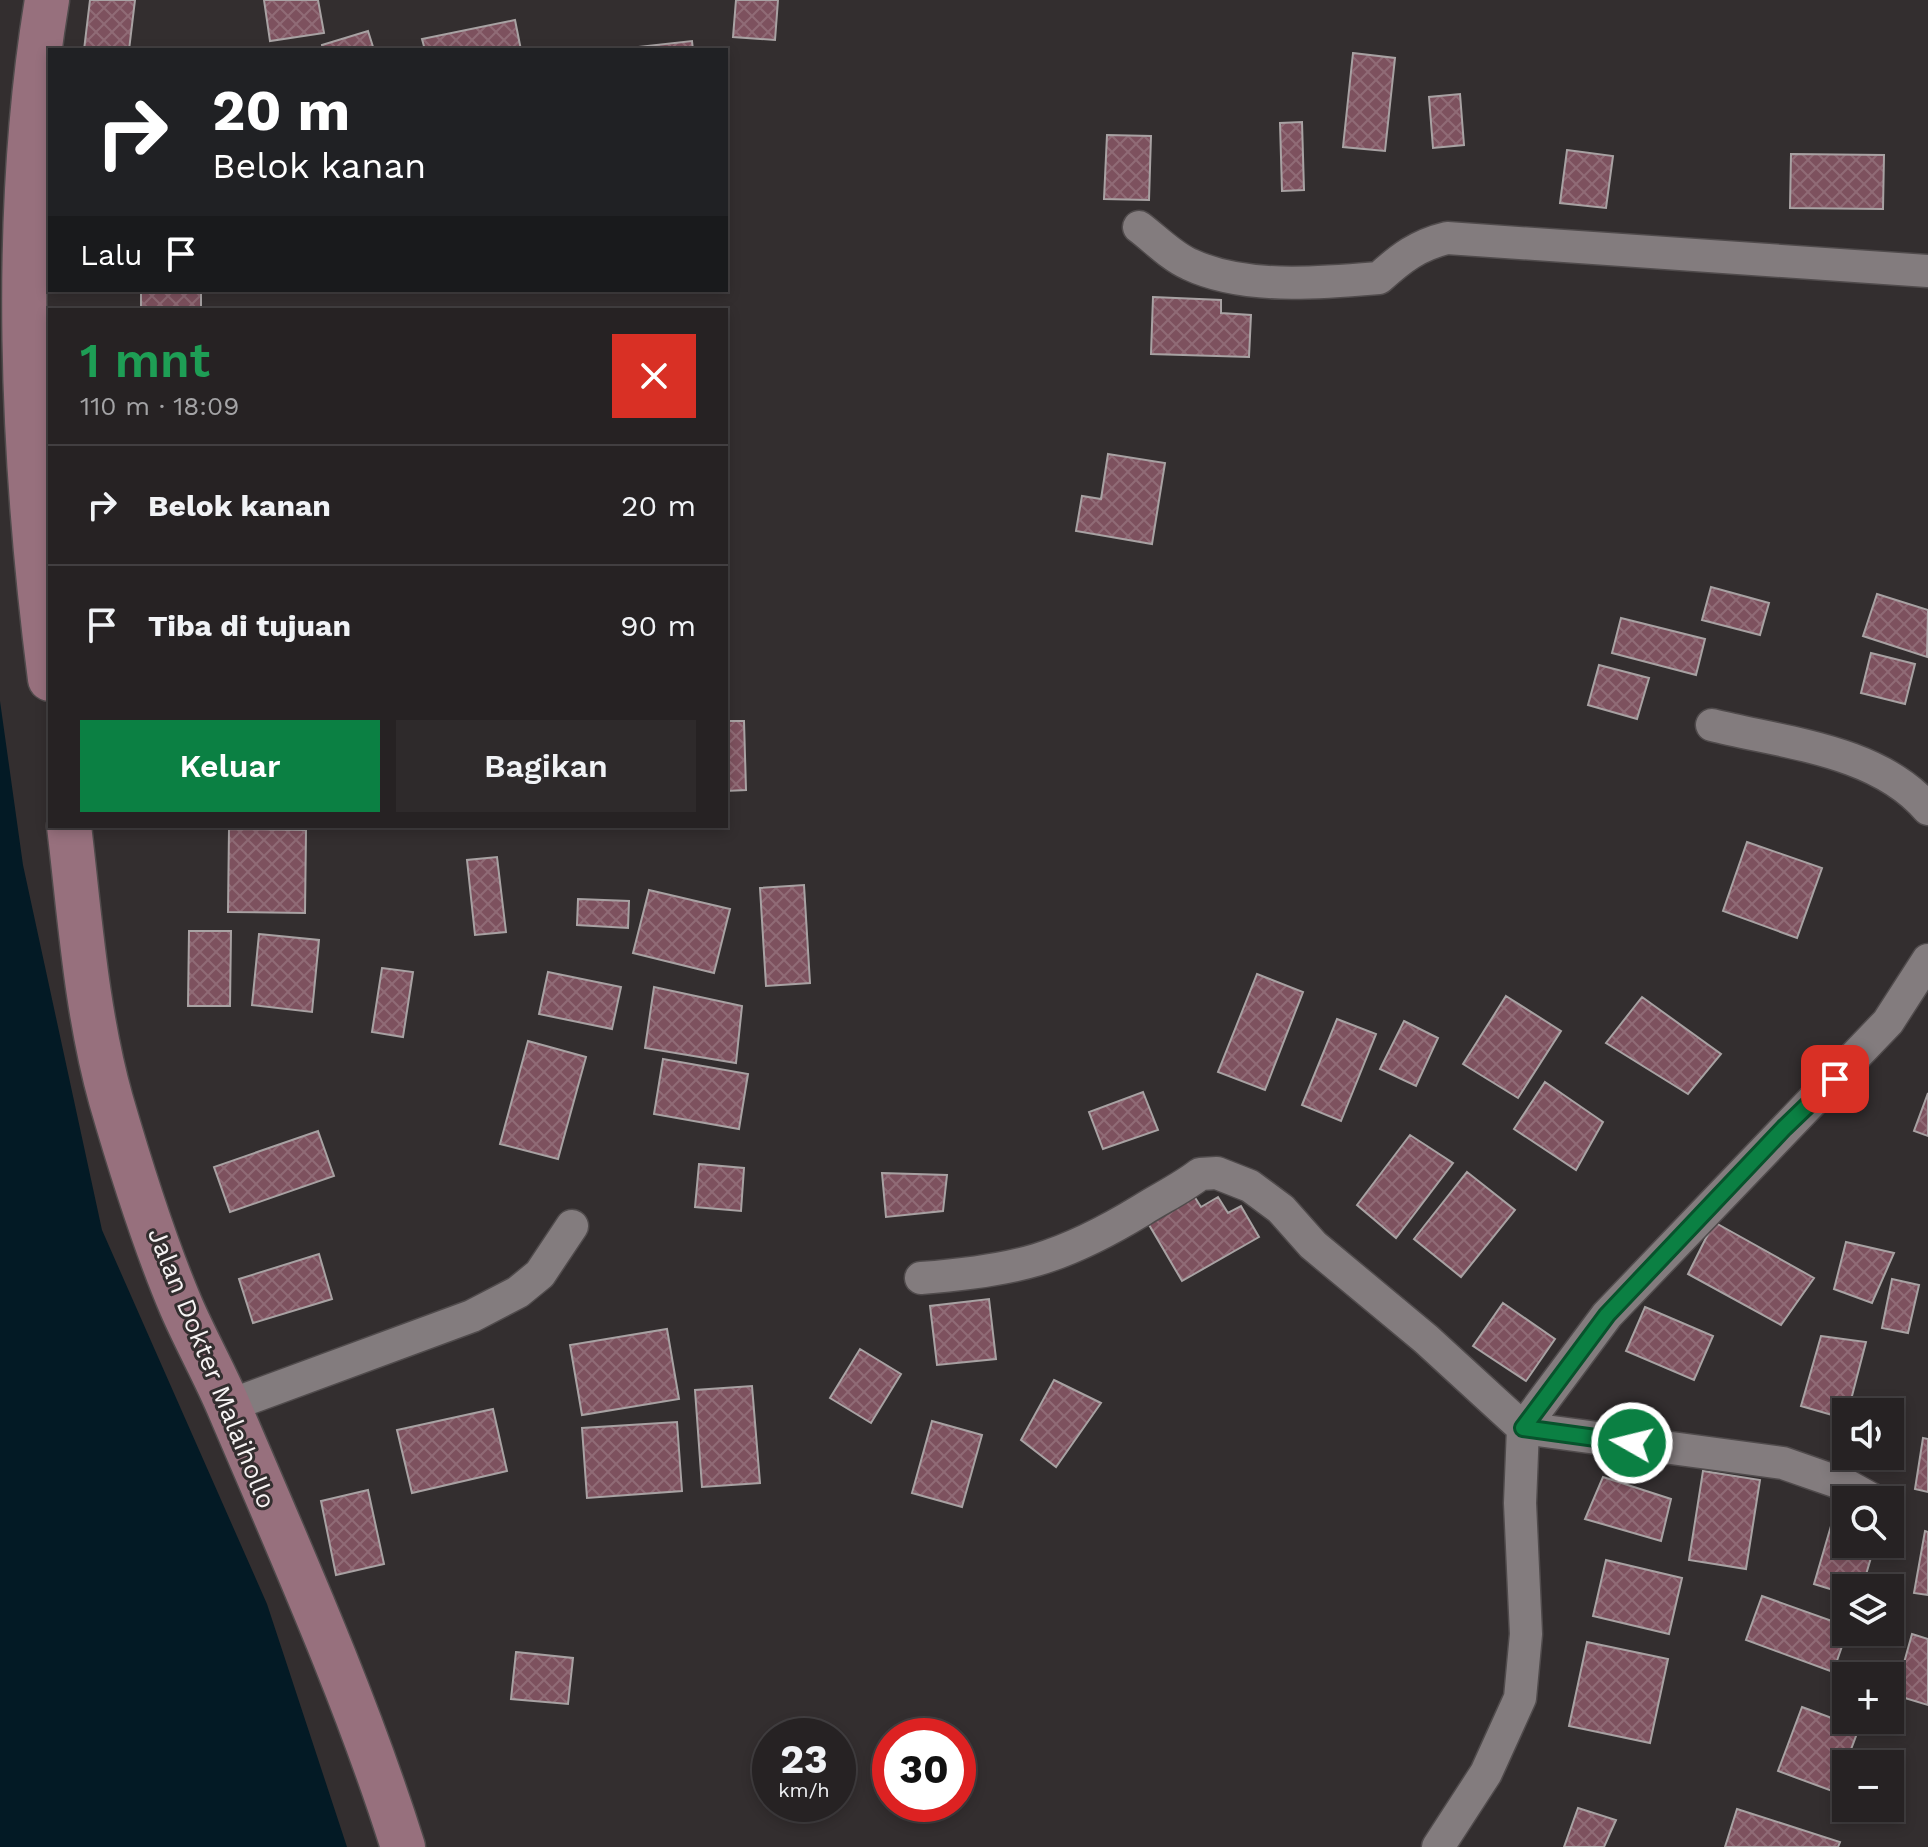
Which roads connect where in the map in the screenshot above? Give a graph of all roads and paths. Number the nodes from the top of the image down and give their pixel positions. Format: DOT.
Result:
graph roads {
  1 [pos="47,0"];
  2 [pos="1139,227"];
  3 [pos="1928,271"];
  4 [pos="48,655"];
  5 [pos="1712,725"];
  6 [pos="1928,809"];
  7 [pos="69,828"];
  8 [pos="1928,960"];
  9 [pos="572,1226"];
  10 [pos="921,1278"];
  11 [pos="228,1406"];
  12 [pos="1523,1428"];
  13 [pos="1848,1486"];
  14 [pos="403,1847"];
  15 [pos="1438,1847"];
  1 -- 4 [label="main road"];
  2 -- 3 [label="street"];
  5 -- 6 [label="street"];
  7 -- 11 [label="main road, Jalan Dokter Malaihollo"];
  8 -- 12 [label="street"];
  9 -- 11 [label="street"];
  10 -- 12 [label="street"];
  11 -- 14 [label="main road, Jalan Dokter Malaihollo"];
  12 -- 13 [label="street"];
  12 -- 15 [label="street"];
}
